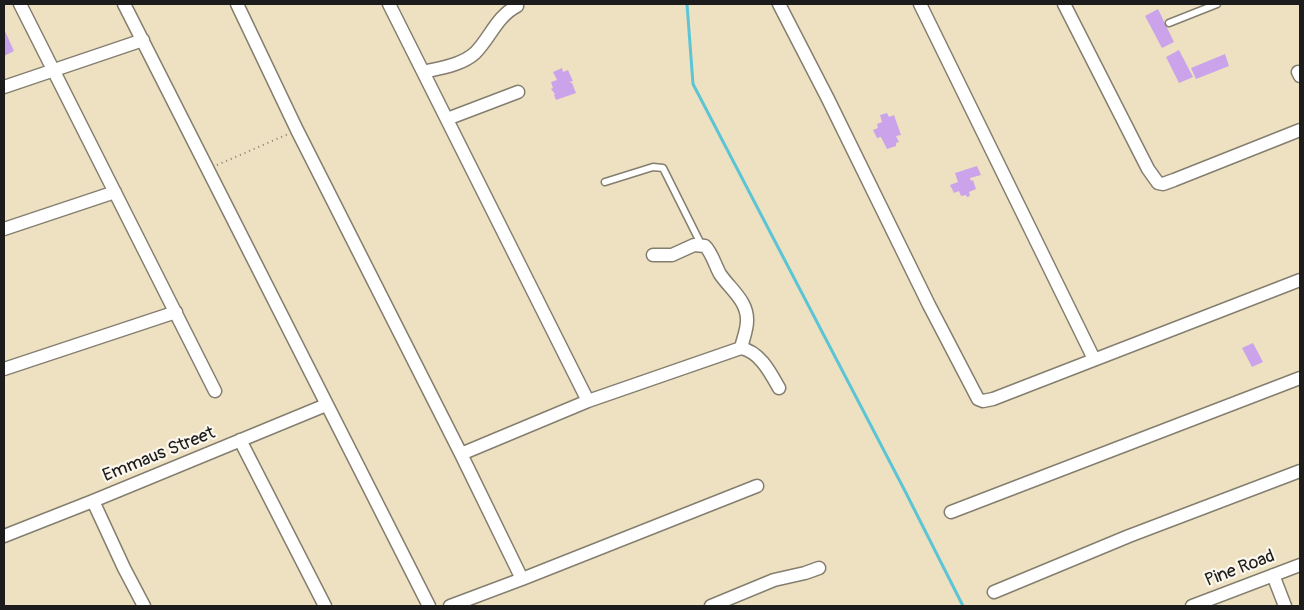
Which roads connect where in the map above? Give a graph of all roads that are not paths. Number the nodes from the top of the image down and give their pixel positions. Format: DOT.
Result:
graph roads {
  1 [pos="20,4"];
  2 [pos="124,4"];
  3 [pos="237,4"];
  4 [pos="389,4"];
  5 [pos="779,4"];
  6 [pos="920,4"];
  7 [pos="1064,4"];
  8 [pos="1217,4"];
  9 [pos="516,6"];
  10 [pos="1169,23"];
  11 [pos="143,40"];
  12 [pos="54,71"];
  13 [pos="423,72"];
  14 [pos="4,87"];
  15 [pos="518,92"];
  16 [pos="447,119"];
  17 [pos="1300,130"];
  18 [pos="605,182"];
  19 [pos="115,192"];
  20 [pos="4,230"];
  21 [pos="701,244"];
  22 [pos="653,255"];
  23 [pos="1300,280"];
  24 [pos="176,312"];
  25 [pos="741,348"];
  26 [pos="1094,359"];
  27 [pos="4,369"];
  28 [pos="1300,378"];
  29 [pos="779,388"];
  30 [pos="216,391"];
  31 [pos="588,401"];
  32 [pos="326,405"];
  33 [pos="240,440"];
  34 [pos="461,454"];
  35 [pos="1300,470"];
  36 [pos="757,486"];
  37 [pos="93,501"];
  38 [pos="951,512"];
  39 [pos="4,536"];
  40 [pos="1300,565"];
  41 [pos="819,568"];
  42 [pos="1273,576"];
  43 [pos="522,579"];
  44 [pos="994,592"];
  45 [pos="144,606"];
  46 [pos="325,606"];
  47 [pos="429,606"];
  48 [pos="450,606"];
  49 [pos="711,606"];
  50 [pos="1192,606"];
  51 [pos="1285,606"];
  1 -- 12 [label="street"];
  2 -- 11 [label="street"];
  3 -- 34 [label="street"];
  4 -- 13 [label="street"];
  5 -- 26 [label="street"];
  6 -- 26 [label="street"];
  7 -- 17 [label="street"];
  8 -- 10 [label="lane"];
  9 -- 13 [label="street"];
  11 -- 12 [label="street"];
  11 -- 32 [label="street"];
  12 -- 14 [label="street"];
  12 -- 19 [label="street"];
  13 -- 16 [label="street"];
  15 -- 16 [label="street"];
  16 -- 31 [label="street"];
  18 -- 21 [label="lane"];
  19 -- 20 [label="street"];
  19 -- 24 [label="street"];
  21 -- 22 [label="street"];
  21 -- 25 [label="street"];
  23 -- 26 [label="street"];
  24 -- 27 [label="street"];
  24 -- 30 [label="street"];
  25 -- 29 [label="street"];
  25 -- 31 [label="street"];
  28 -- 38 [label="street"];
  31 -- 34 [label="street"];
  32 -- 33 [label="street, Emmaus Street"];
  32 -- 47 [label="street"];
  33 -- 37 [label="street, Emmaus Street"];
  33 -- 46 [label="street"];
  34 -- 43 [label="street"];
  35 -- 44 [label="street"];
  36 -- 43 [label="street"];
  37 -- 39 [label="street, Emmaus Street"];
  37 -- 45 [label="street"];
  40 -- 42 [label="street, Pine Road"];
  41 -- 49 [label="street"];
  42 -- 50 [label="street, Pine Road"];
  42 -- 51 [label="street"];
  43 -- 48 [label="street"];
}
